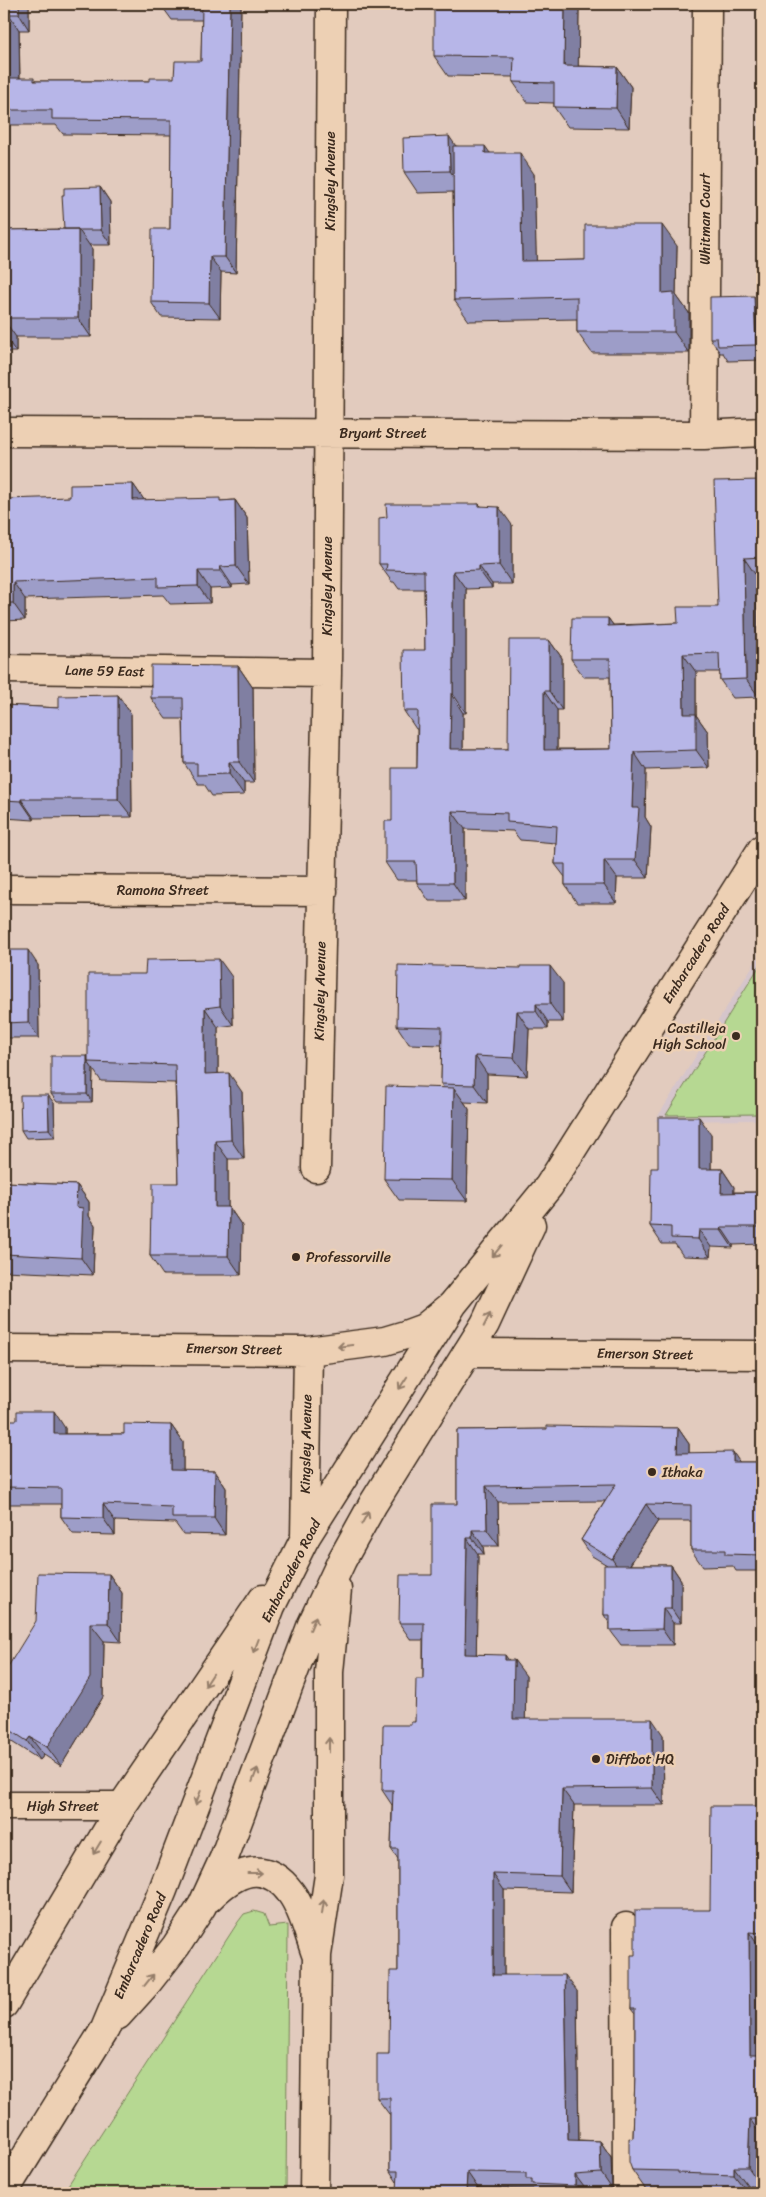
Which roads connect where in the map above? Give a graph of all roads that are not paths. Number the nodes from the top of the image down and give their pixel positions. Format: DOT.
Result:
graph roads {
  1 [pos="331,4"];
  2 [pos="707,4"];
  3 [pos="4,432"];
  4 [pos="329,432"];
  5 [pos="762,432"];
  6 [pos="704,435"];
  7 [pos="4,669"];
  8 [pos="327,673"];
  9 [pos="762,849"];
  10 [pos="4,889"];
  11 [pos="323,892"];
  12 [pos="316,1168"];
  13 [pos="549,1186"];
  14 [pos="453,1304"];
  15 [pos="4,1349"];
  16 [pos="308,1351"];
  17 [pos="468,1353"];
  18 [pos="762,1355"];
  19 [pos="305,1538"];
  20 [pos="342,1560"];
  21 [pos="4,1806"];
  22 [pos="122,1806"];
  23 [pos="202,1906"];
  24 [pos="626,1927"];
  25 [pos="317,1956"];
  26 [pos="4,2004"];
  27 [pos="105,2029"];
  28 [pos="4,2192"];
  29 [pos="314,2193"];
  30 [pos="630,2193"];
  1 -- 4 [label="main road, Kingsley Avenue"];
  2 -- 6 [label="main road, Whitman Court"];
  3 -- 4 [label="main road, Bryant Street"];
  4 -- 6 [label="main road, Bryant Street"];
  4 -- 8 [label="main road, Kingsley Avenue"];
  5 -- 6 [label="main road, Bryant Street"];
  7 -- 8 [label="main road, Lane 59 East"];
  8 -- 11 [label="main road, Kingsley Avenue"];
  9 -- 13 [label="main road, Embarcadero Road"];
  10 -- 11 [label="main road, Ramona Street"];
  11 -- 12 [label="main road, Kingsley Avenue"];
  13 -- 14 [label="main road, Embarcadero Road, one-way"];
  17 -- 13 [label="main road, Embarcadero Road, one-way"];
  14 -- 16 [label="main road, Emerson Street, one-way"];
  14 -- 19 [label="main road, Embarcadero Road, one-way"];
  15 -- 16 [label="main road, Emerson Street"];
  16 -- 19 [label="main road, Kingsley Avenue"];
  17 -- 18 [label="main road, Emerson Street"];
  20 -- 17 [label="main road, Embarcadero Road, one-way"];
  19 -- 22 [label="main road, one-way"];
  19 -- 27 [label="main road, Embarcadero Road, one-way"];
  23 -- 20 [label="main road, Embarcadero Road, one-way"];
  25 -- 20 [label="main road, one-way"];
  21 -- 22 [label="main road, High Street"];
  22 -- 26 [label="main road, one-way"];
  23 -- 25 [label="main road, one-way"];
  27 -- 23 [label="main road, Embarcadero Road, one-way"];
  24 -- 30 [label="main road"];
  25 -- 29 [label="main road"];
  27 -- 28 [label="main road, Embarcadero Road"];
}
